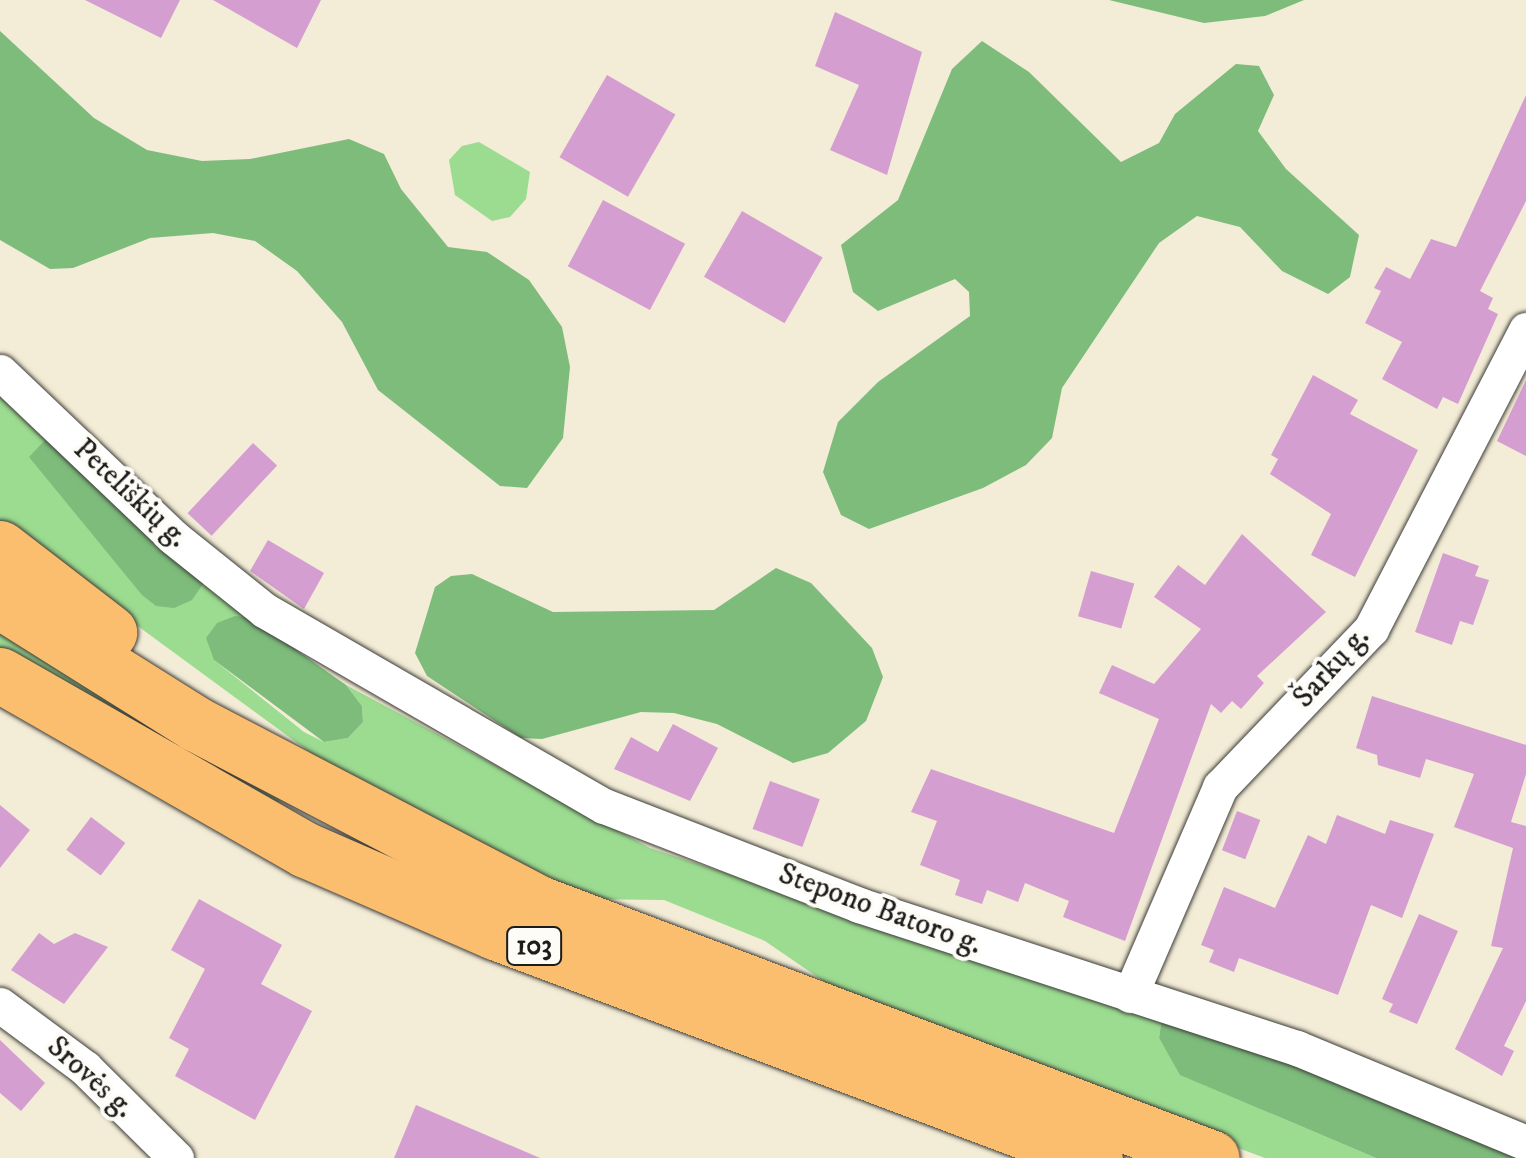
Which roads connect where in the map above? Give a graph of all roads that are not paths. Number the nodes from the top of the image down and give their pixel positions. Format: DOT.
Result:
graph roads {
  1 [pos="1521,353"];
  2 [pos="0,372"];
  3 [pos="0,548"];
  4 [pos="0,601"];
  5 [pos="264,610"];
  6 [pos="0,676"];
  7 [pos="317,790"];
  8 [pos="1130,995"];
  9 [pos="0,1004"];
  10 [pos="1526,1143"];
  11 [pos="176,1158"];
  12 [pos="1095,1158"];
  13 [pos="1212,1158"];
  1 -- 8 [label="street, Šarkų g."];
  2 -- 5 [label="street, Peteliškių g."];
  3 -- 7 [label="main road, 103"];
  4 -- 7 [label="main road"];
  5 -- 8 [label="street, Stepono Batoro g."];
  6 -- 12 [label="main road, 103"];
  7 -- 13 [label="main road, 103"];
  8 -- 10 [label="street, Stepono Batoro g."];
  9 -- 11 [label="street, Srovės g."];
}
